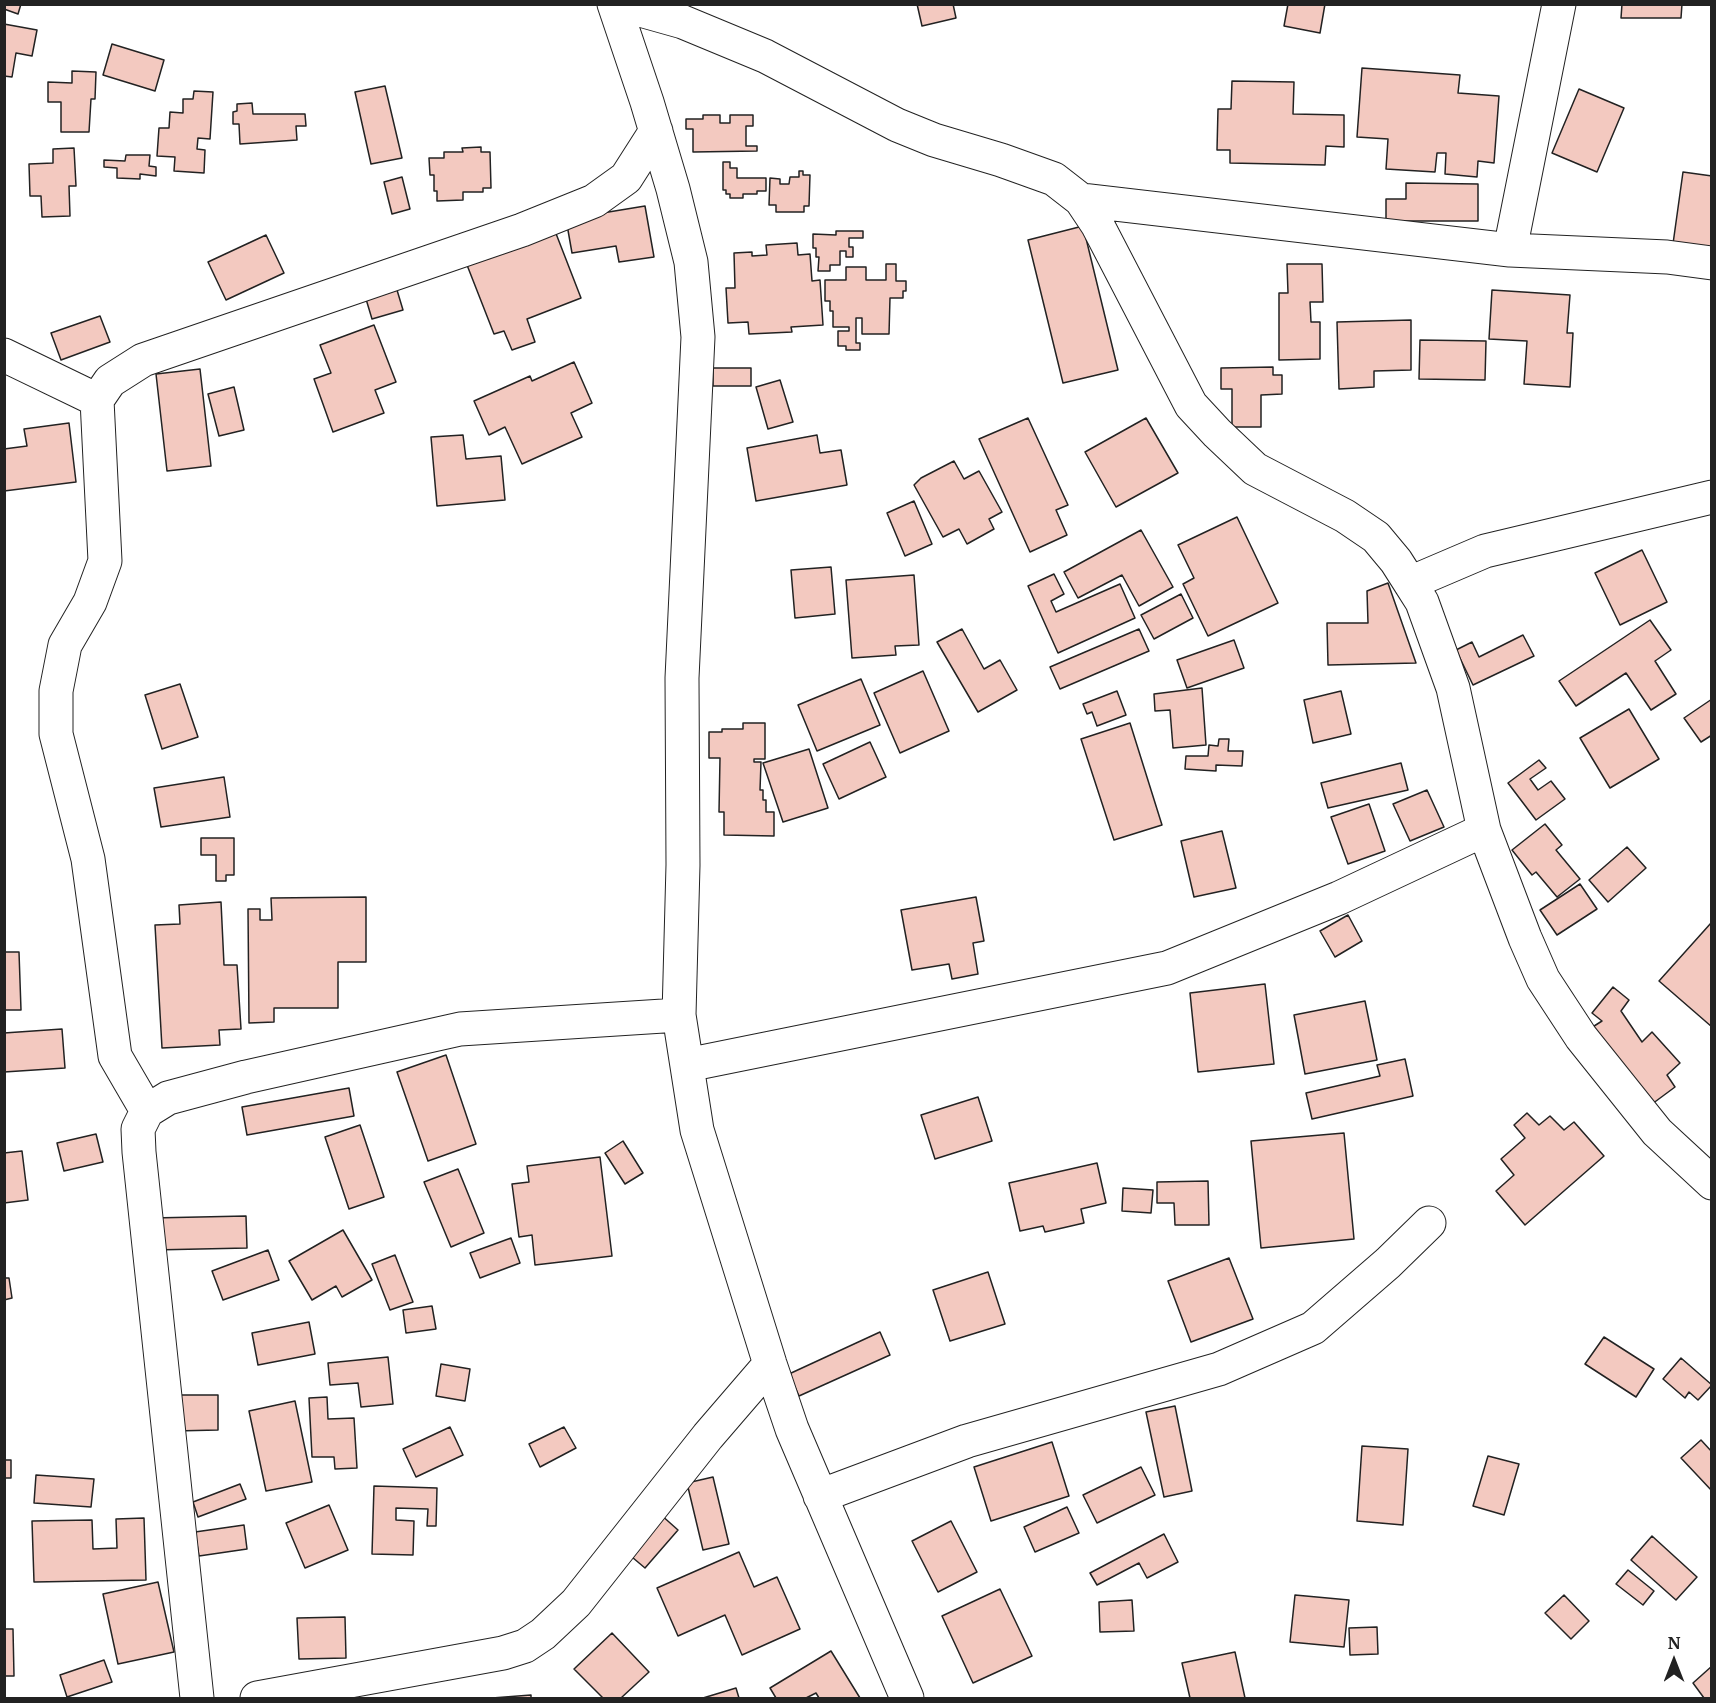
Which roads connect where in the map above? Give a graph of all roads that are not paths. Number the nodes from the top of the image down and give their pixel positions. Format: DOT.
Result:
graph roads {
  1 [pos="614,4"];
  2 [pos="619,4"];
  3 [pos="1559,4"];
  4 [pos="656,131"];
  5 [pos="1080,200"];
  6 [pos="1510,250"];
  7 [pos="1712,263"];
  8 [pos="4,355"];
  9 [pos="97,400"];
  10 [pos="1712,496"];
  11 [pos="1410,583"];
  12 [pos="1484,830"];
  13 [pos="679,1015"];
  14 [pos="687,1065"];
  15 [pos="147,1111"];
  16 [pos="1712,1183"];
  17 [pos="1429,1223"];
  18 [pos="770,1364"];
  19 [pos="820,1496"];
  20 [pos="197,1698"];
  21 [pos="257,1698"];
  22 [pos="907,1698"];
  1 -- 4 [label="street"];
  2 -- 5 [label="street"];
  3 -- 6 [label="street"];
  4 -- 9 [label="street"];
  4 -- 13 [label="street"];
  5 -- 6 [label="street"];
  5 -- 11 [label="street"];
  6 -- 7 [label="street"];
  8 -- 9 [label="street"];
  9 -- 15 [label="street"];
  10 -- 11 [label="street"];
  11 -- 12 [label="street"];
  12 -- 14 [label="street"];
  12 -- 16 [label="street"];
  13 -- 14 [label="street"];
  13 -- 15 [label="street"];
  14 -- 18 [label="street"];
  15 -- 20 [label="street"];
  17 -- 19 [label="street"];
  18 -- 19 [label="street"];
  18 -- 21 [label="street"];
  19 -- 22 [label="street"];
}
